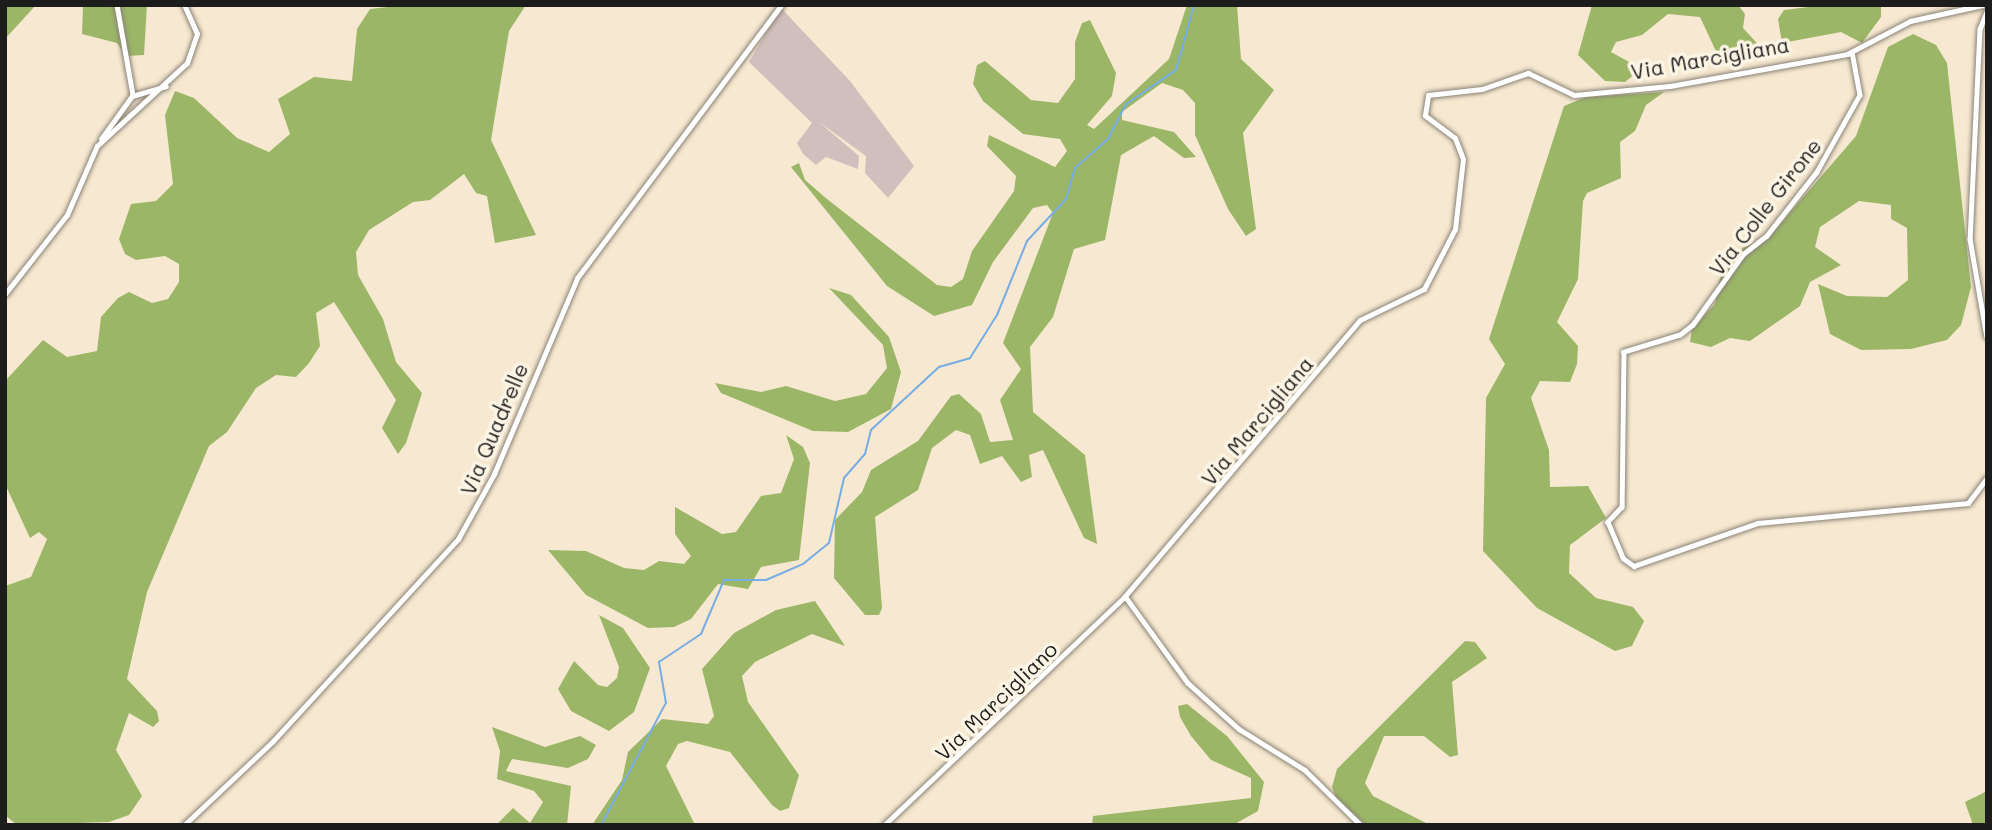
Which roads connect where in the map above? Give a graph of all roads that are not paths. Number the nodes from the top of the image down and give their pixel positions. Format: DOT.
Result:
graph roads {
  1 [pos="117,5"];
  2 [pos="184,5"];
  3 [pos="781,5"];
  4 [pos="1982,5"];
  5 [pos="1987,12"];
  6 [pos="1852,52"];
  7 [pos="173,82"];
  8 [pos="133,95"];
  9 [pos="94,151"];
  10 [pos="5,294"];
  11 [pos="1987,337"];
  12 [pos="1987,478"];
  13 [pos="1125,596"];
  14 [pos="184,825"];
  15 [pos="884,825"];
  16 [pos="1361,825"];
  1 -- 8 [label="street"];
  2 -- 7 [label="street"];
  3 -- 14 [label="street, Via Quadrelle"];
  4 -- 6 [label="street, Via Marcigliana"];
  5 -- 11 [label="street"];
  6 -- 12 [label="street, Via Colle Girone"];
  6 -- 13 [label="street, Via Marcigliana"];
  7 -- 8 [label="street"];
  7 -- 9 [label="street"];
  8 -- 9 [label="street"];
  9 -- 10 [label="street"];
  13 -- 15 [label="street, Via Marcigliano"];
  13 -- 16 [label="street"];
}
